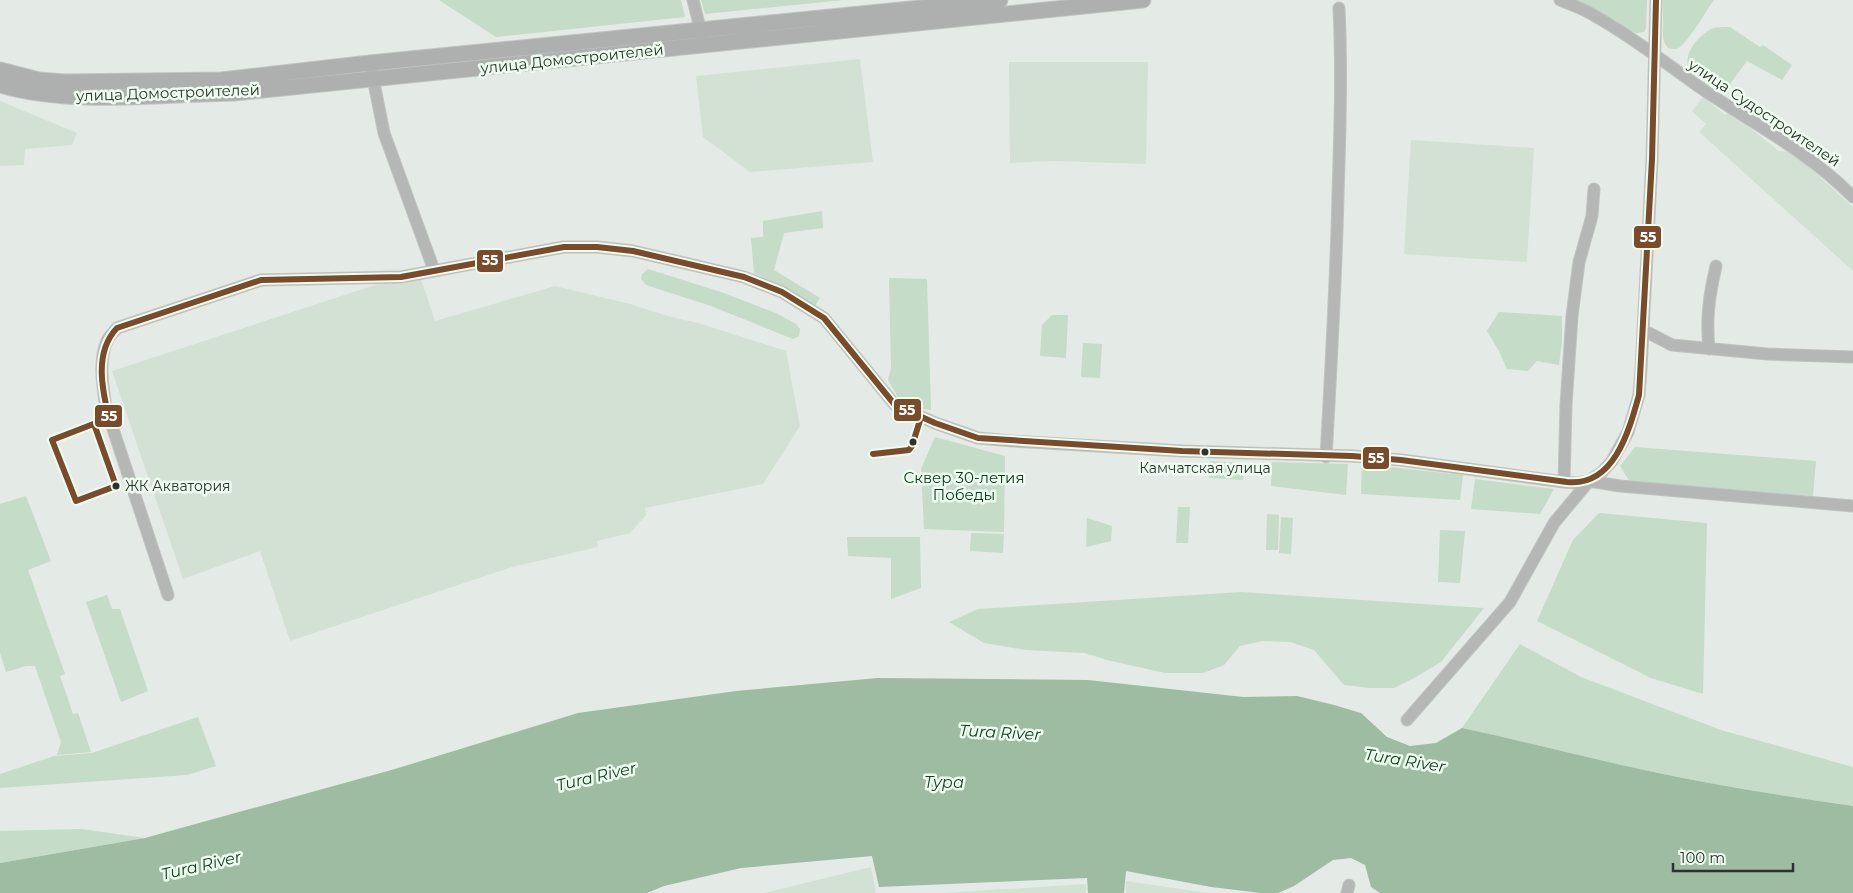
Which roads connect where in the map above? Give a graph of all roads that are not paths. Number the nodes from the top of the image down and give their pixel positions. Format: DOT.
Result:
graph roads {
  1 [pos="693,0"];
  2 [pos="1000,0"];
  3 [pos="1143,0"];
  4 [pos="1560,0"];
  5 [pos="1656,0"];
  6 [pos="1339,8"];
  7 [pos="700,30"];
  8 [pos="704,45"];
  9 [pos="1655,56"];
  10 [pos="370,63"];
  11 [pos="0,70"];
  12 [pos="372,80"];
  13 [pos="0,85"];
  14 [pos="1594,189"];
  15 [pos="1853,197"];
  16 [pos="1716,266"];
  17 [pos="434,270"];
  18 [pos="1643,330"];
  19 [pos="1709,349"];
  20 [pos="1853,358"];
  21 [pos="1326,457"];
  22 [pos="1589,481"];
  23 [pos="1564,482"];
  24 [pos="1853,506"];
  25 [pos="168,595"];
  26 [pos="1407,720"];
  1 -- 7 [label="street"];
  2 -- 7 [label="main road, улица Домостроителей"];
  3 -- 8 [label="main road, улица Домостроителей"];
  4 -- 9 [label="street, улица Судостроителей"];
  5 -- 9 [label="street"];
  6 -- 21 [label="street"];
  7 -- 8 [label="street"];
  7 -- 10 [label="main road, улица Домостроителей"];
  8 -- 12 [label="main road, улица Домостроителей"];
  9 -- 15 [label="street, улица Судостроителей"];
  9 -- 18 [label="street"];
  10 -- 11 [label="main road, улица Домостроителей"];
  10 -- 12 [label="street"];
  12 -- 13 [label="main road, улица Домостроителей"];
  12 -- 17 [label="street"];
  14 -- 23 [label="street"];
  16 -- 19 [label="street"];
  17 -- 21 [label="street"];
  17 -- 25 [label="street"];
  18 -- 19 [label="street"];
  18 -- 22 [label="street"];
  19 -- 20 [label="street"];
  21 -- 23 [label="street"];
  22 -- 23 [label="street"];
  22 -- 24 [label="street"];
  22 -- 26 [label="street"];
}
